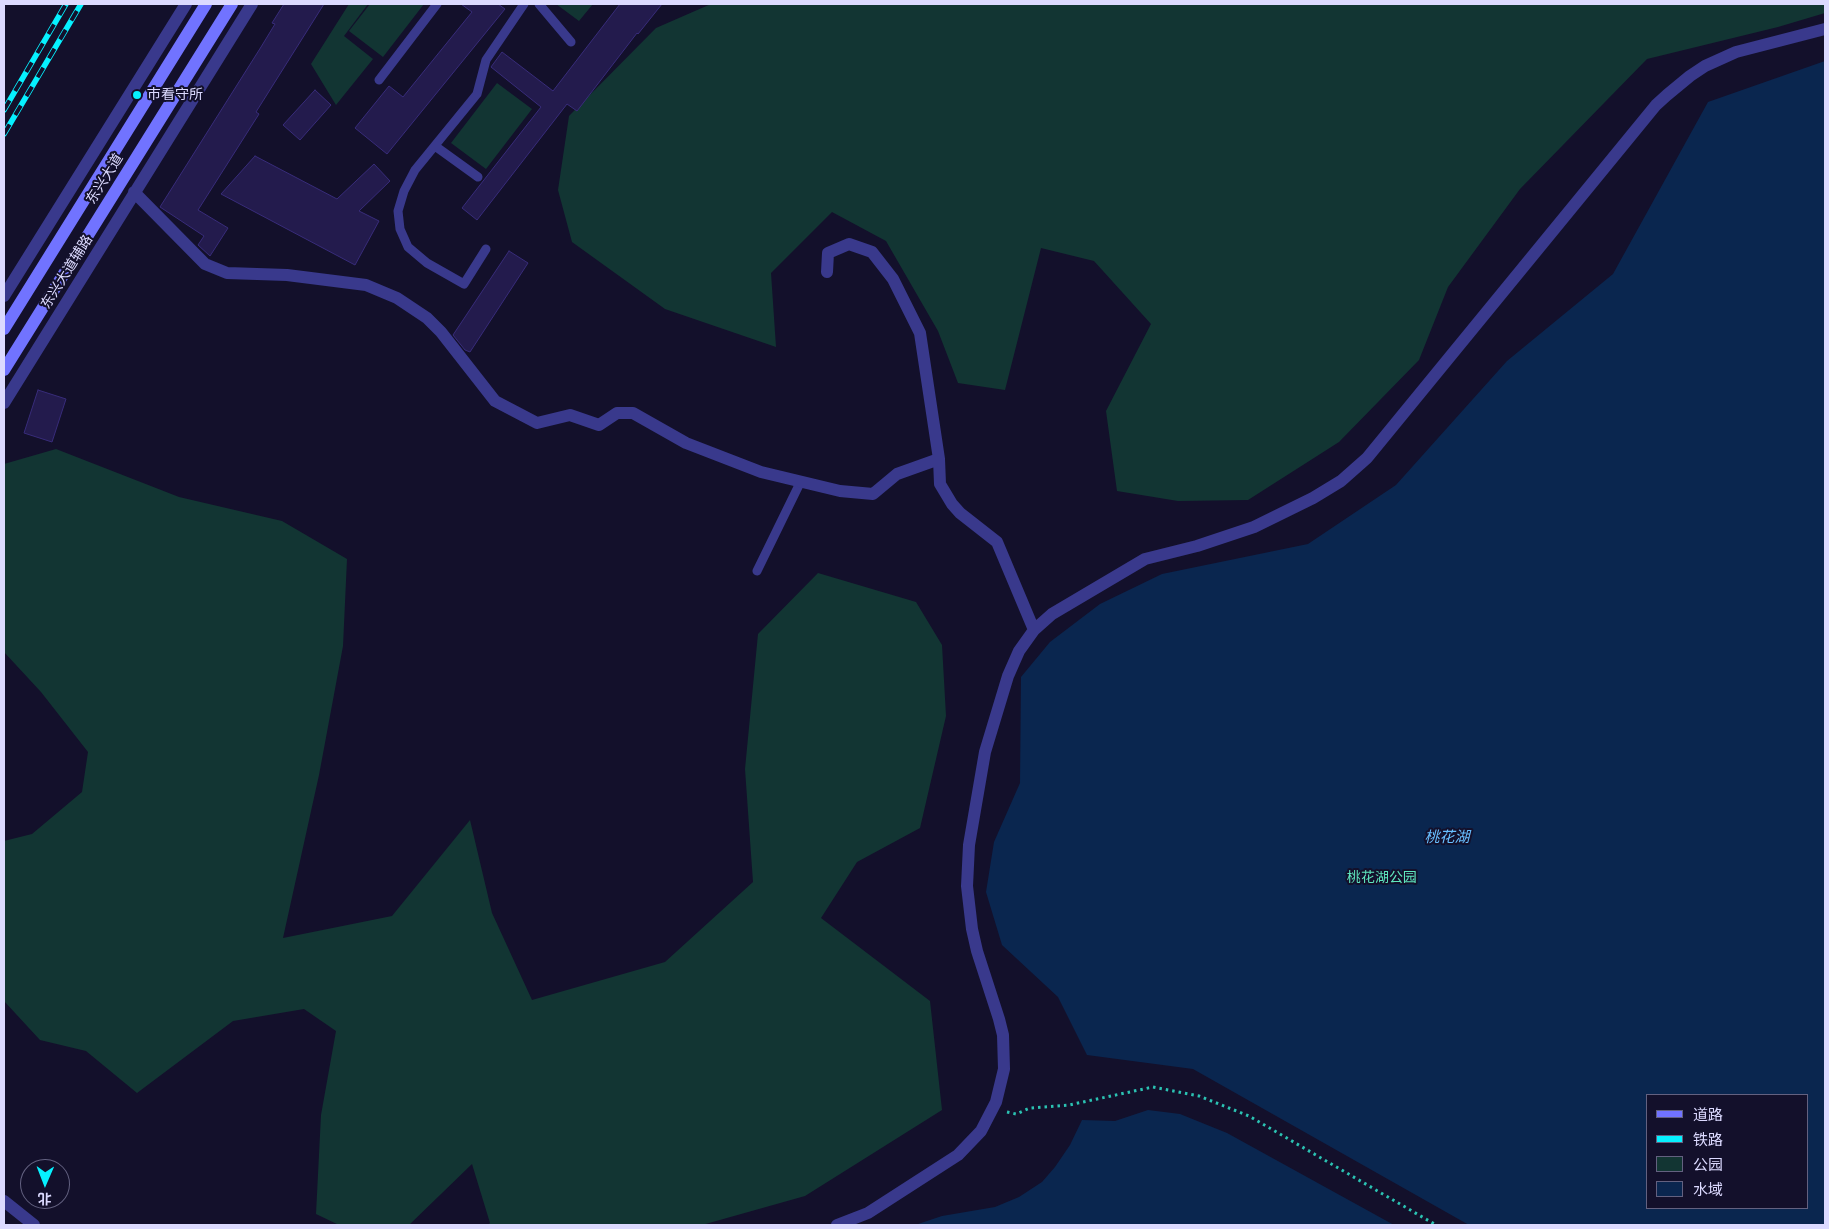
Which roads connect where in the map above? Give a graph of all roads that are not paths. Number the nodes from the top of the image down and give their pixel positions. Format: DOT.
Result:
graph roads {
  1 [pos="186,4"];
  2 [pos="206,4"];
  3 [pos="232,4"];
  4 [pos="252,4"];
  5 [pos="437,4"];
  6 [pos="524,4"];
  7 [pos="539,4"];
  8 [pos="1825,29"];
  9 [pos="209,40"];
  10 [pos="571,42"];
  11 [pos="379,80"];
  12 [pos="202,84"];
  13 [pos="119,143"];
  14 [pos="435,146"];
  15 [pos="87,162"];
  16 [pos="478,177"];
  17 [pos="134,192"];
  18 [pos="486,249"];
  19 [pos="98,252"];
  20 [pos="66,270"];
  21 [pos="827,272"];
  22 [pos="4,296"];
  23 [pos="5,326"];
  24 [pos="4,370"];
  25 [pos="4,402"];
  26 [pos="939,459"];
  27 [pos="800,483"];
  28 [pos="757,571"];
  29 [pos="1034,630"];
  30 [pos="4,1201"];
  31 [pos="34,1225"];
  32 [pos="837,1225"];
  1 -- 15 [label="street"];
  2 -- 13 [label="main road, 东兴大道"];
  3 -- 9 [label="main road, 东兴大道"];
  4 -- 12 [label="street, 东兴大道辅路"];
  5 -- 11 [label="lane"];
  6 -- 14 [label="lane"];
  7 -- 10 [label="lane"];
  8 -- 29 [label="street"];
  9 -- 12 [label="street"];
  9 -- 20 [label="main road, 东兴大道"];
  12 -- 17 [label="street, 东兴大道辅路"];
  13 -- 15 [label="street"];
  13 -- 23 [label="main road, 东兴大道"];
  14 -- 16 [label="lane"];
  14 -- 18 [label="lane"];
  15 -- 22 [label="street"];
  17 -- 19 [label="street, 东兴大道辅路"];
  17 -- 27 [label="street"];
  19 -- 20 [label="street"];
  19 -- 25 [label="street, 东兴大道辅路"];
  20 -- 24 [label="main road, 东兴大道"];
  21 -- 26 [label="street"];
  26 -- 27 [label="street"];
  26 -- 29 [label="street"];
  27 -- 28 [label="lane"];
  29 -- 32 [label="street"];
  30 -- 31 [label="street"];
}
